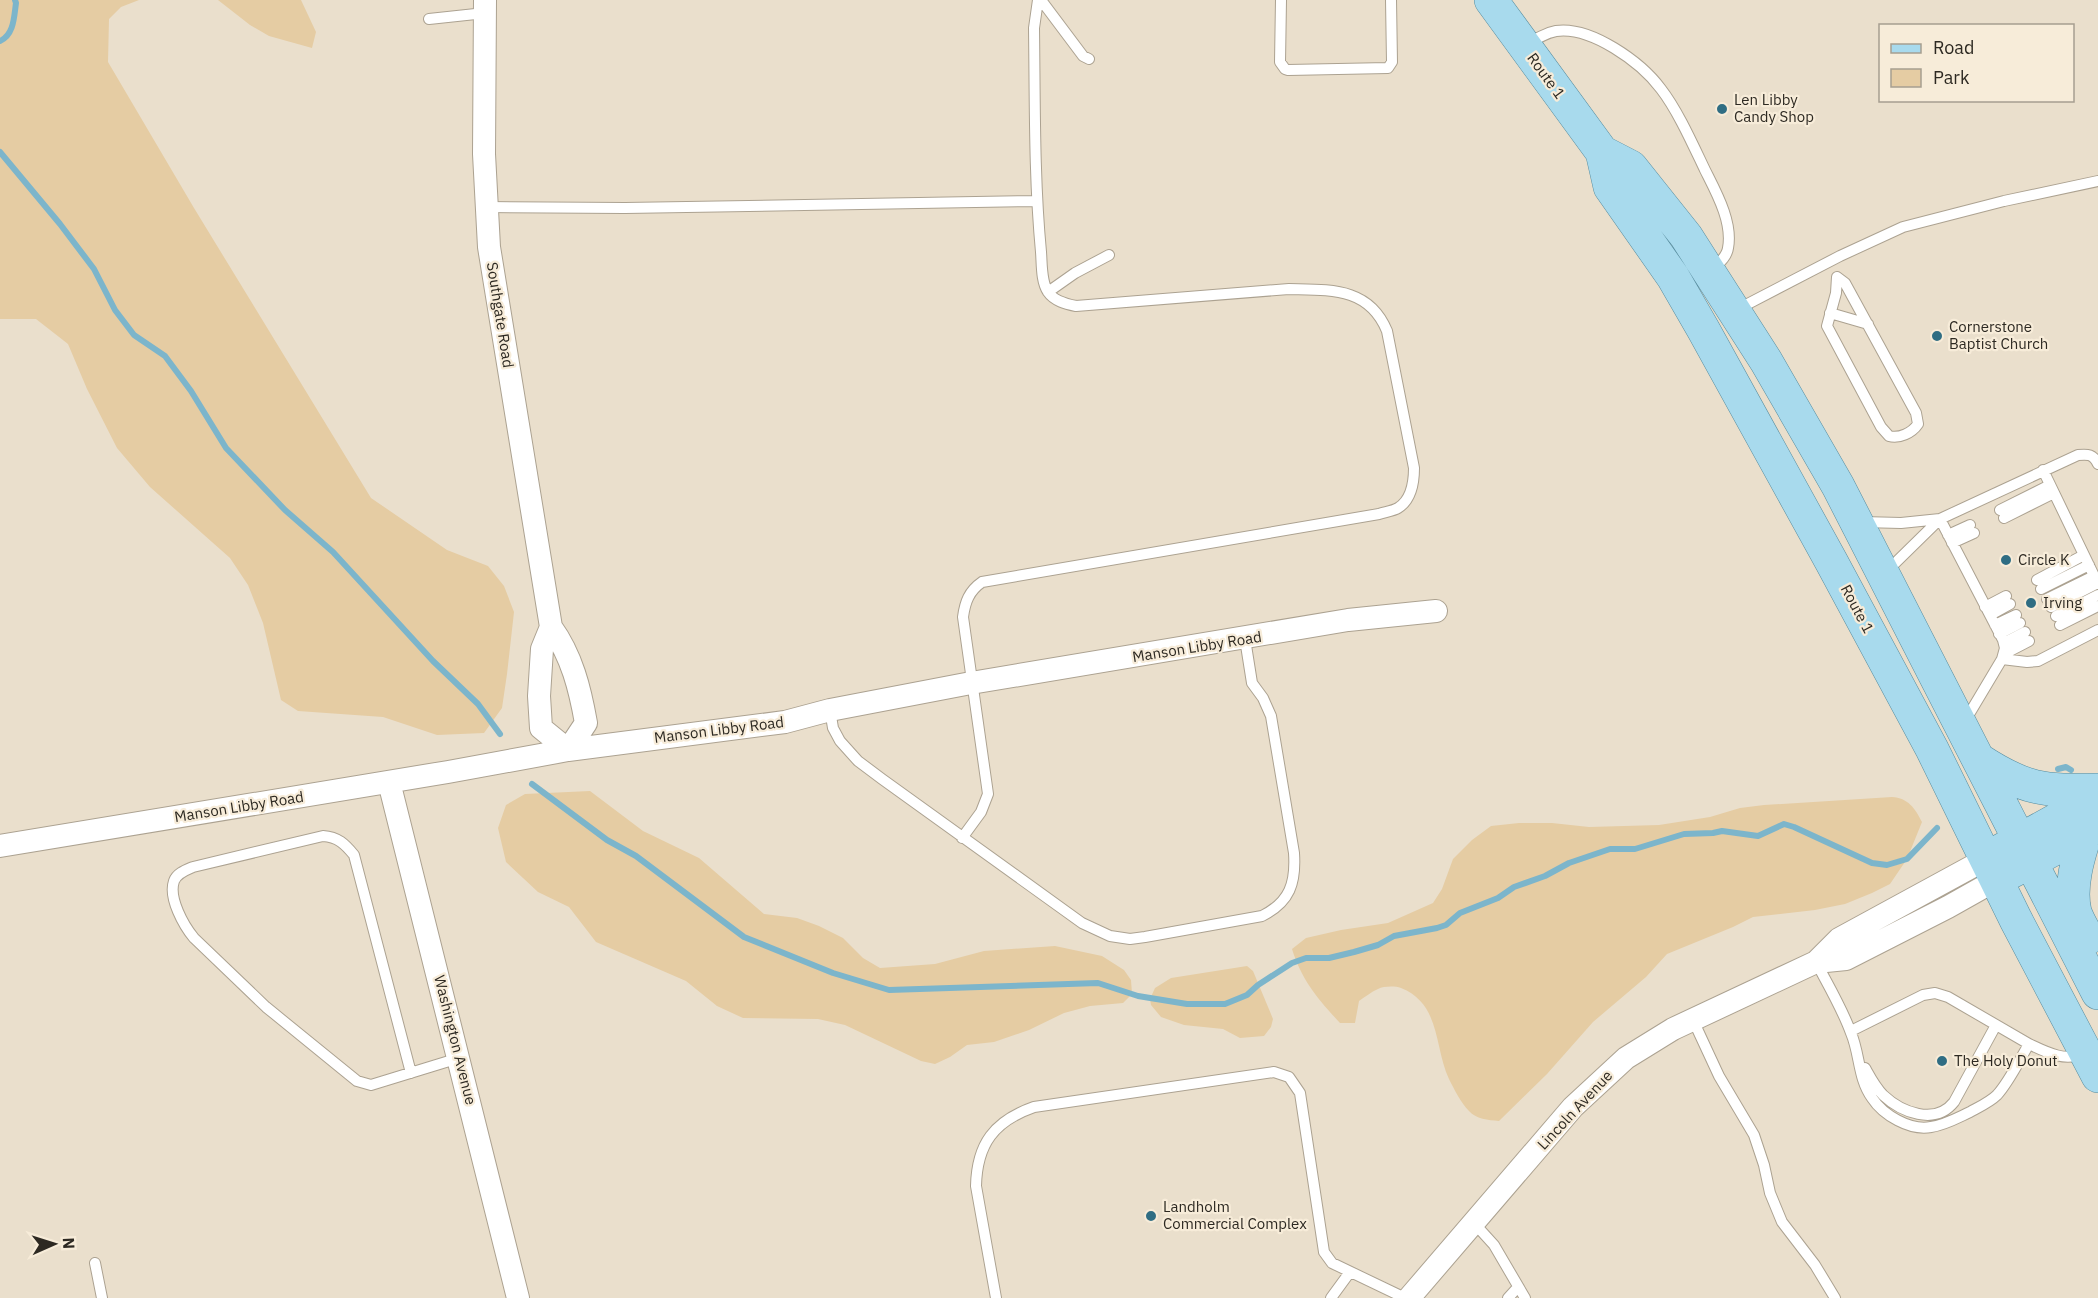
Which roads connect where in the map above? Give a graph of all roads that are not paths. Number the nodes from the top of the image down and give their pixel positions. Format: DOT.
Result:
graph roads {
  1 [pos="1040,0"];
  2 [pos="1281,0"];
  3 [pos="1390,0"];
  4 [pos="1491,0"];
  5 [pos="485,7"];
  6 [pos="429,19"];
  7 [pos="1525,46"];
  8 [pos="1089,59"];
  9 [pos="1602,152"];
  10 [pos="2098,181"];
  11 [pos="1037,201"];
  12 [pos="486,207"];
  13 [pos="1110,255"];
  14 [pos="1830,261"];
  15 [pos="1710,273"];
  16 [pos="1837,277"];
  17 [pos="1048,292"];
  18 [pos="1735,311"];
  19 [pos="1830,313"];
  20 [pos="1868,324"];
  21 [pos="2098,464"];
  22 [pos="2043,470"];
  23 [pos="2052,489"];
  24 [pos="2002,514"];
  25 [pos="1940,519"];
  26 [pos="1856,522"];
  27 [pos="1972,529"];
  28 [pos="1950,539"];
  29 [pos="2087,560"];
  30 [pos="1883,575"];
  31 [pos="2097,581"];
  32 [pos="2039,584"];
  33 [pos="2098,595"];
  34 [pos="2008,600"];
  35 [pos="2098,606"];
  36 [pos="1436,611"];
  37 [pos="1988,611"];
  38 [pos="2053,612"];
  39 [pos="551,627"];
  40 [pos="2098,630"];
  41 [pos="1245,639"];
  42 [pos="2001,643"];
  43 [pos="971,683"];
  44 [pos="830,710"];
  45 [pos="1961,726"];
  46 [pos="568,750"];
  47 [pos="1978,759"];
  48 [pos="389,782"];
  49 [pos="2098,790"];
  50 [pos="2098,797"];
  51 [pos="2092,829"];
  52 [pos="962,838"];
  53 [pos="0,846"];
  54 [pos="2025,851"];
  55 [pos="1991,869"];
  56 [pos="2098,958"];
  57 [pos="1816,962"];
  58 [pos="2098,993"];
  59 [pos="1693,1020"];
  60 [pos="1996,1025"];
  61 [pos="1851,1031"];
  62 [pos="2029,1044"];
  63 [pos="1856,1052"];
  64 [pos="459,1058"];
  65 [pos="2092,1063"];
  66 [pos="411,1073"];
  67 [pos="1474,1223"];
  68 [pos="95,1263"];
  69 [pos="1350,1272"];
  70 [pos="1518,1287"];
  71 [pos="102,1298"];
  72 [pos="518,1298"];
  73 [pos="996,1298"];
  74 [pos="1331,1298"];
  75 [pos="1407,1298"];
  76 [pos="1508,1298"];
  77 [pos="1525,1298"];
  78 [pos="1835,1298"];
  1 -- 8 [label="lane"];
  1 -- 11 [label="lane"];
  2 -- 3 [label="lane"];
  4 -- 7 [label="main road, Route 1"];
  5 -- 6 [label="lane"];
  5 -- 12 [label="street, Southgate Road"];
  7 -- 9 [label="main road, Route 1"];
  7 -- 15 [label="lane"];
  9 -- 15 [label="main road, Route 1"];
  9 -- 55 [label="main road, Route 1"];
  10 -- 14 [label="lane"];
  11 -- 12 [label="lane"];
  11 -- 17 [label="lane"];
  12 -- 39 [label="street, Southgate Road"];
  13 -- 17 [label="lane"];
  14 -- 16 [label="lane"];
  14 -- 18 [label="lane"];
  15 -- 18 [label="main road, Route 1"];
  16 -- 19 [label="lane"];
  16 -- 20 [label="lane"];
  17 -- 43 [label="lane"];
  18 -- 26 [label="main road, Route 1"];
  19 -- 20 [label="lane"];
  19 -- 20 [label="lane"];
  21 -- 22 [label="lane"];
  22 -- 23 [label="lane"];
  22 -- 25 [label="lane"];
  23 -- 24 [label="lane"];
  23 -- 29 [label="lane"];
  25 -- 26 [label="lane"];
  25 -- 28 [label="lane"];
  25 -- 30 [label="lane"];
  26 -- 30 [label="main road, Route 1"];
  27 -- 28 [label="lane"];
  28 -- 37 [label="lane"];
  29 -- 31 [label="lane"];
  29 -- 32 [label="lane"];
  30 -- 45 [label="main road, Route 1"];
  31 -- 38 [label="lane"];
  33 -- 38 [label="lane"];
  34 -- 37 [label="lane"];
  35 -- 38 [label="lane"];
  36 -- 41 [label="street, Manson Libby Road"];
  37 -- 42 [label="lane"];
  39 -- 46 [label="street, Southgate Road"];
  39 -- 46 [label="street, Southgate Road"];
  40 -- 42 [label="lane"];
  41 -- 43 [label="street, Manson Libby Road"];
  41 -- 52 [label="lane"];
  42 -- 42 [label="lane"];
  42 -- 45 [label="lane"];
  43 -- 44 [label="street, Manson Libby Road"];
  43 -- 52 [label="lane"];
  44 -- 46 [label="street, Manson Libby Road"];
  44 -- 52 [label="lane"];
  45 -- 47 [label="main road, Route 1"];
  46 -- 48 [label="street, Manson Libby Road"];
  47 -- 49 [label="main road"];
  47 -- 54 [label="main road, Route 1"];
  48 -- 53 [label="street, Manson Libby Road"];
  48 -- 64 [label="street, Washington Avenue"];
  50 -- 54 [label="main road"];
  51 -- 54 [label="main road"];
  51 -- 56 [label="main road"];
  54 -- 55 [label="main road"];
  54 -- 58 [label="main road, Route 1"];
  55 -- 57 [label="street, Lincoln Avenue"];
  55 -- 65 [label="main road, Route 1"];
  57 -- 59 [label="street, Lincoln Avenue"];
  57 -- 61 [label="lane"];
  59 -- 67 [label="street, Lincoln Avenue"];
  59 -- 78 [label="lane"];
  60 -- 61 [label="lane"];
  60 -- 62 [label="lane"];
  60 -- 63 [label="lane"];
  61 -- 63 [label="lane"];
  62 -- 63 [label="lane"];
  62 -- 65 [label="lane"];
  64 -- 66 [label="lane"];
  64 -- 72 [label="street, Washington Avenue"];
  66 -- 66 [label="lane"];
  67 -- 70 [label="lane"];
  67 -- 75 [label="street, Lincoln Avenue"];
  68 -- 71 [label="lane"];
  69 -- 73 [label="lane"];
  69 -- 74 [label="lane"];
  69 -- 75 [label="lane"];
  70 -- 76 [label="lane"];
  70 -- 77 [label="lane"];
}
